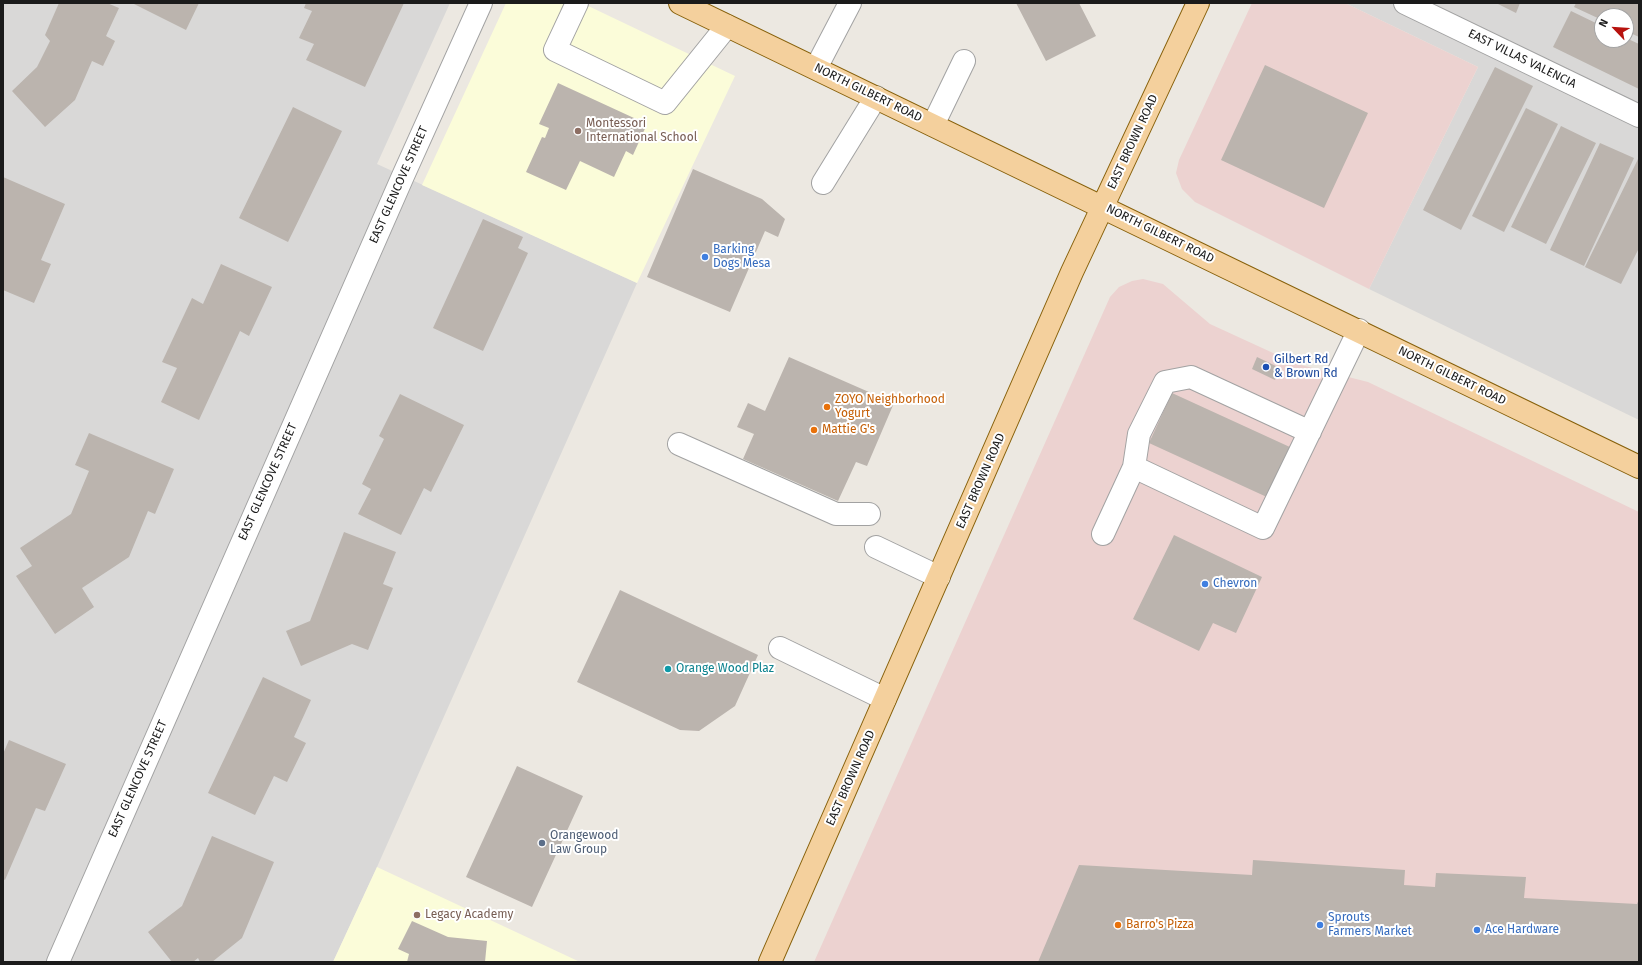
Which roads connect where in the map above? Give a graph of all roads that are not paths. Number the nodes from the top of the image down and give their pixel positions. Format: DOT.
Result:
graph roads {
  1 [pos="482,3"];
  2 [pos="578,3"];
  3 [pos="680,3"];
  4 [pos="850,3"];
  5 [pos="1198,3"];
  6 [pos="1405,3"];
  7 [pos="727,26"];
  8 [pos="964,61"];
  9 [pos="816,68"];
  10 [pos="876,98"];
  11 [pos="1639,116"];
  12 [pos="933,125"];
  13 [pos="824,183"];
  14 [pos="1103,207"];
  15 [pos="1359,330"];
  16 [pos="1310,432"];
  17 [pos="679,444"];
  18 [pos="1134,467"];
  19 [pos="1639,467"];
  20 [pos="869,514"];
  21 [pos="1103,534"];
  22 [pos="876,547"];
  23 [pos="939,577"];
  24 [pos="780,648"];
  25 [pos="885,699"];
  26 [pos="58,962"];
  27 [pos="770,962"];
  1 -- 26 [label="street, EAST GLENCOVE STREET"];
  2 -- 7 [label="street"];
  3 -- 7 [label="main road, NORTH GILBERT ROAD"];
  4 -- 9 [label="street"];
  5 -- 14 [label="main road, EAST BROWN ROAD"];
  6 -- 11 [label="street, EAST VILLAS VALENCIA"];
  7 -- 9 [label="main road, NORTH GILBERT ROAD"];
  8 -- 12 [label="street"];
  9 -- 10 [label="main road, NORTH GILBERT ROAD"];
  10 -- 12 [label="main road, NORTH GILBERT ROAD"];
  10 -- 13 [label="street"];
  12 -- 14 [label="main road, NORTH GILBERT ROAD"];
  14 -- 15 [label="main road, NORTH GILBERT ROAD"];
  14 -- 23 [label="main road, EAST BROWN ROAD"];
  15 -- 16 [label="street"];
  15 -- 19 [label="main road, NORTH GILBERT ROAD"];
  16 -- 18 [label="street"];
  16 -- 18 [label="street"];
  17 -- 20 [label="street"];
  18 -- 21 [label="street"];
  22 -- 23 [label="street"];
  23 -- 25 [label="main road, EAST BROWN ROAD"];
  24 -- 25 [label="street"];
  25 -- 27 [label="main road, EAST BROWN ROAD"];
}
